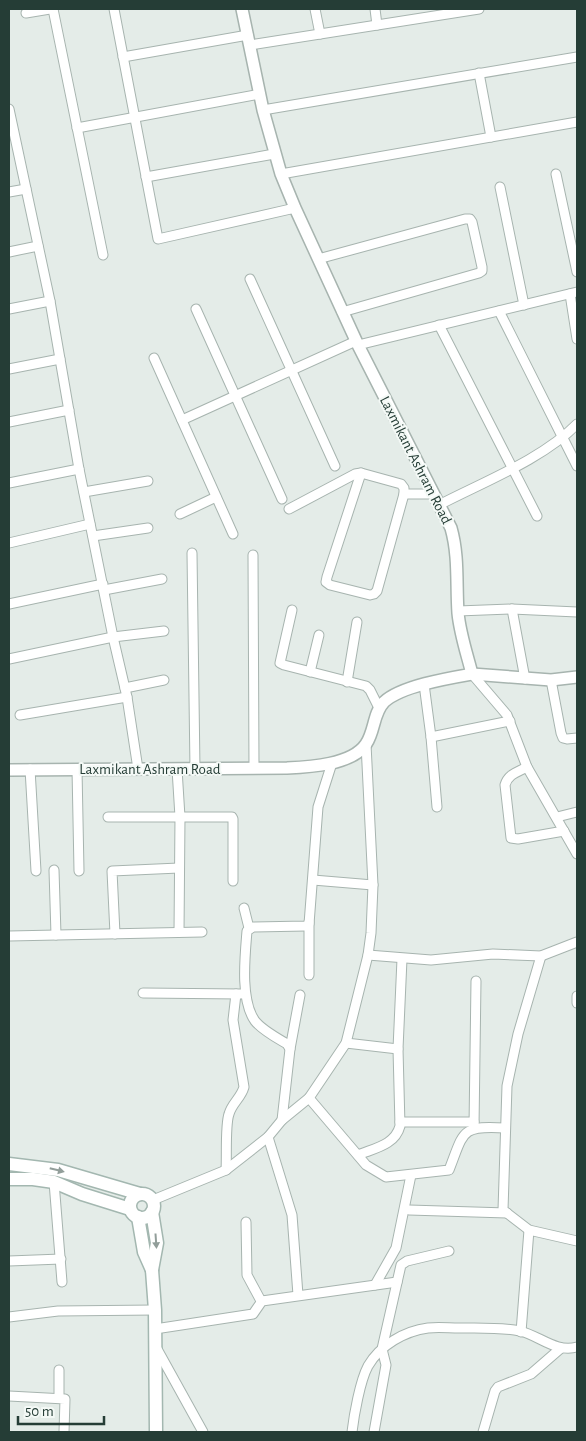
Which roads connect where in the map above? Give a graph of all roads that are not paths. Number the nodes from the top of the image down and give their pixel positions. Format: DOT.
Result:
graph roads {
  1 [pos="52,9"];
  2 [pos="114,9"];
  3 [pos="242,9"];
  4 [pos="315,9"];
  5 [pos="375,9"];
  6 [pos="479,9"];
  7 [pos="434,12"];
  8 [pos="26,13"];
  9 [pos="377,25"];
  10 [pos="320,34"];
  11 [pos="249,40"];
  12 [pos="123,56"];
  13 [pos="577,57"];
  14 [pos="479,73"];
  15 [pos="260,94"];
  16 [pos="9,109"];
  17 [pos="263,110"];
  18 [pos="134,117"];
  19 [pos="577,122"];
  20 [pos="77,128"];
  21 [pos="11,133"];
  22 [pos="491,137"];
  23 [pos="274,154"];
  24 [pos="281,174"];
  25 [pos="556,174"];
  26 [pos="146,177"];
  27 [pos="500,187"];
  28 [pos="26,189"];
  29 [pos="9,192"];
  30 [pos="295,208"];
  31 [pos="573,230"];
  32 [pos="38,246"];
  33 [pos="9,252"];
  34 [pos="103,255"];
  35 [pos="318,258"];
  36 [pos="577,272"];
  37 [pos="250,280"];
  38 [pos="574,293"];
  39 [pos="50,301"];
  40 [pos="524,305"];
  41 [pos="9,309"];
  42 [pos="196,309"];
  43 [pos="499,311"];
  44 [pos="342,312"];
  45 [pos="440,325"];
  46 [pos="577,339"];
  47 [pos="357,343"];
  48 [pos="154,358"];
  49 [pos="60,359"];
  50 [pos="9,369"];
  51 [pos="291,370"];
  52 [pos="235,396"];
  53 [pos="69,410"];
  54 [pos="182,420"];
  55 [pos="9,422"];
  56 [pos="577,424"];
  57 [pos="563,438"];
  58 [pos="335,466"];
  59 [pos="577,466"];
  60 [pos="512,468"];
  61 [pos="79,469"];
  62 [pos="361,473"];
  63 [pos="148,481"];
  64 [pos="9,483"];
  65 [pos="84,492"];
  66 [pos="404,494"];
  67 [pos="433,494"];
  68 [pos="216,497"];
  69 [pos="282,499"];
  70 [pos="439,505"];
  71 [pos="290,509"];
  72 [pos="180,514"];
  73 [pos="537,516"];
  74 [pos="90,524"];
  75 [pos="148,528"];
  76 [pos="233,534"];
  77 [pos="94,536"];
  78 [pos="9,543"];
  79 [pos="192,553"];
  80 [pos="253,554"];
  81 [pos="162,579"];
  82 [pos="103,587"];
  83 [pos="9,604"];
  84 [pos="512,609"];
  85 [pos="292,610"];
  86 [pos="458,611"];
  87 [pos="577,612"];
  88 [pos="357,622"];
  89 [pos="164,631"];
  90 [pos="319,635"];
  91 [pos="113,637"];
  92 [pos="9,659"];
  93 [pos="310,672"];
  94 [pos="472,674"];
  95 [pos="577,677"];
  96 [pos="525,679"];
  97 [pos="164,680"];
  98 [pos="552,680"];
  99 [pos="347,682"];
  100 [pos="424,684"];
  101 [pos="126,693"];
  102 [pos="379,708"];
  103 [pos="20,715"];
  104 [pos="510,721"];
  105 [pos="431,736"];
  106 [pos="577,738"];
  107 [pos="366,744"];
  108 [pos="332,763"];
  109 [pos="527,767"];
  110 [pos="254,768"];
  111 [pos="77,769"];
  112 [pos="138,769"];
  113 [pos="178,769"];
  114 [pos="195,769"];
  115 [pos="9,770"];
  116 [pos="30,770"];
  117 [pos="438,807"];
  118 [pos="577,812"];
  119 [pos="108,817"];
  120 [pos="180,817"];
  121 [pos="557,817"];
  122 [pos="564,831"];
  123 [pos="577,854"];
  124 [pos="179,868"];
  125 [pos="54,870"];
  126 [pos="36,871"];
  127 [pos="79,871"];
  128 [pos="313,880"];
  129 [pos="233,881"];
  130 [pos="373,885"];
  131 [pos="244,908"];
  132 [pos="309,922"];
  133 [pos="249,928"];
  134 [pos="179,932"];
  135 [pos="202,932"];
  136 [pos="115,934"];
  137 [pos="56,935"];
  138 [pos="9,936"];
  139 [pos="577,942"];
  140 [pos="368,956"];
  141 [pos="541,956"];
  142 [pos="402,958"];
  143 [pos="309,975"];
  144 [pos="476,981"];
  145 [pos="143,993"];
  146 [pos="236,994"];
  147 [pos="245,994"];
  148 [pos="300,995"];
  149 [pos="577,996"];
  150 [pos="577,1003"];
  151 [pos="346,1043"];
  152 [pos="290,1049"];
  153 [pos="398,1049"];
  154 [pos="308,1098"];
  155 [pos="282,1120"];
  156 [pos="400,1122"];
  157 [pos="474,1125"];
  158 [pos="505,1128"];
  159 [pos="268,1137"];
  160 [pos="358,1155"];
  161 [pos="9,1164"];
  162 [pos="226,1170"];
  163 [pos="411,1175"];
  164 [pos="9,1179"];
  165 [pos="54,1182"];
  166 [pos="140,1194"];
  167 [pos="152,1206"];
  168 [pos="410,1210"];
  169 [pos="134,1213"];
  170 [pos="507,1213"];
  171 [pos="246,1222"];
  172 [pos="529,1230"];
  173 [pos="577,1240"];
  174 [pos="449,1251"];
  175 [pos="61,1259"];
  176 [pos="9,1261"];
  177 [pos="152,1270"];
  178 [pos="62,1282"];
  179 [pos="397,1282"];
  180 [pos="374,1285"];
  181 [pos="298,1295"];
  182 [pos="261,1301"];
  183 [pos="155,1310"];
  184 [pos="9,1317"];
  185 [pos="155,1329"];
  186 [pos="522,1332"];
  187 [pos="156,1346"];
  188 [pos="577,1347"];
  189 [pos="561,1348"];
  190 [pos="382,1349"];
  191 [pos="59,1370"];
  192 [pos="9,1396"];
  193 [pos="59,1398"];
  194 [pos="64,1432"];
  195 [pos="156,1432"];
  196 [pos="203,1432"];
  197 [pos="352,1432"];
  198 [pos="374,1432"];
  199 [pos="483,1432"];
  1 -- 8 [label="street"];
  1 -- 20 [label="street"];
  2 -- 12 [label="street"];
  3 -- 11 [label="street, Laxmikant Ashram Road"];
  4 -- 10 [label="street"];
  5 -- 9 [label="street"];
  6 -- 7 [label="street"];
  7 -- 9 [label="street"];
  9 -- 10 [label="street"];
  10 -- 11 [label="street"];
  11 -- 12 [label="street"];
  11 -- 15 [label="street, Laxmikant Ashram Road"];
  12 -- 18 [label="street"];
  13 -- 14 [label="street"];
  14 -- 17 [label="street"];
  14 -- 22 [label="street"];
  15 -- 17 [label="street, Laxmikant Ashram Road"];
  15 -- 18 [label="street"];
  16 -- 21 [label="street"];
  17 -- 23 [label="street, Laxmikant Ashram Road"];
  18 -- 20 [label="street"];
  18 -- 26 [label="street"];
  19 -- 22 [label="street"];
  20 -- 34 [label="street"];
  21 -- 28 [label="street"];
  22 -- 24 [label="street"];
  23 -- 24 [label="street, Laxmikant Ashram Road"];
  23 -- 26 [label="street"];
  24 -- 30 [label="street, Laxmikant Ashram Road"];
  25 -- 31 [label="street"];
  26 -- 30 [label="street"];
  27 -- 40 [label="street"];
  28 -- 29 [label="street"];
  28 -- 32 [label="street"];
  30 -- 35 [label="street, Laxmikant Ashram Road"];
  31 -- 36 [label="street"];
  32 -- 33 [label="street"];
  32 -- 39 [label="street"];
  35 -- 44 [label="street, Laxmikant Ashram Road"];
  35 -- 44 [label="street"];
  37 -- 51 [label="street"];
  38 -- 40 [label="street"];
  38 -- 46 [label="street"];
  39 -- 41 [label="street"];
  39 -- 49 [label="street"];
  40 -- 43 [label="street"];
  42 -- 52 [label="street"];
  43 -- 45 [label="street"];
  43 -- 57 [label="street"];
  44 -- 47 [label="street, Laxmikant Ashram Road"];
  45 -- 47 [label="street"];
  45 -- 60 [label="street"];
  47 -- 51 [label="street"];
  47 -- 67 [label="street, Laxmikant Ashram Road"];
  48 -- 54 [label="street"];
  49 -- 50 [label="street"];
  49 -- 53 [label="street"];
  51 -- 52 [label="street"];
  51 -- 58 [label="street"];
  52 -- 54 [label="street"];
  52 -- 69 [label="street"];
  53 -- 55 [label="street"];
  53 -- 61 [label="street"];
  54 -- 68 [label="street"];
  56 -- 57 [label="street"];
  57 -- 59 [label="street"];
  57 -- 60 [label="street"];
  60 -- 70 [label="street"];
  60 -- 73 [label="street"];
  61 -- 64 [label="street"];
  61 -- 65 [label="street"];
  62 -- 66 [label="street"];
  62 -- 66 [label="street"];
  62 -- 71 [label="street"];
  63 -- 65 [label="street"];
  65 -- 74 [label="street"];
  66 -- 67 [label="street"];
  67 -- 70 [label="street, Laxmikant Ashram Road"];
  68 -- 72 [label="street"];
  68 -- 76 [label="street"];
  70 -- 86 [label="street, Laxmikant Ashram Road"];
  74 -- 77 [label="street"];
  74 -- 78 [label="street"];
  75 -- 77 [label="street"];
  77 -- 82 [label="street"];
  79 -- 114 [label="street"];
  80 -- 110 [label="street"];
  81 -- 82 [label="street"];
  82 -- 83 [label="street"];
  82 -- 91 [label="street"];
  84 -- 86 [label="street"];
  84 -- 87 [label="street"];
  84 -- 96 [label="street"];
  85 -- 93 [label="street"];
  86 -- 94 [label="street, Laxmikant Ashram Road"];
  88 -- 99 [label="street"];
  89 -- 91 [label="street"];
  90 -- 93 [label="street"];
  91 -- 92 [label="street"];
  91 -- 101 [label="street"];
  93 -- 99 [label="street"];
  94 -- 96 [label="street"];
  94 -- 100 [label="street"];
  94 -- 104 [label="street"];
  95 -- 98 [label="street"];
  96 -- 98 [label="street"];
  97 -- 101 [label="street"];
  98 -- 106 [label="street"];
  99 -- 102 [label="street"];
  100 -- 102 [label="street"];
  100 -- 105 [label="street"];
  101 -- 103 [label="street"];
  101 -- 112 [label="street"];
  102 -- 107 [label="street"];
  104 -- 105 [label="street"];
  104 -- 109 [label="street"];
  105 -- 117 [label="street"];
  107 -- 108 [label="street, Laxmikant Ashram Road"];
  107 -- 130 [label="street"];
  108 -- 110 [label="street, Laxmikant Ashram Road"];
  108 -- 128 [label="street"];
  109 -- 121 [label="street"];
  109 -- 122 [label="street"];
  110 -- 114 [label="street, Laxmikant Ashram Road"];
  111 -- 112 [label="street, Laxmikant Ashram Road"];
  111 -- 116 [label="street, Laxmikant Ashram Road"];
  111 -- 127 [label="street"];
  112 -- 113 [label="street, Laxmikant Ashram Road"];
  113 -- 114 [label="street, Laxmikant Ashram Road"];
  113 -- 120 [label="street"];
  115 -- 116 [label="street, Laxmikant Ashram Road"];
  116 -- 126 [label="street"];
  118 -- 121 [label="street"];
  119 -- 120 [label="street"];
  120 -- 124 [label="street"];
  120 -- 129 [label="street"];
  121 -- 122 [label="street"];
  122 -- 123 [label="street"];
  124 -- 134 [label="street"];
  124 -- 136 [label="street"];
  125 -- 137 [label="street"];
  128 -- 130 [label="street"];
  128 -- 132 [label="street"];
  130 -- 140 [label="street"];
  131 -- 133 [label="street"];
  132 -- 133 [label="street"];
  132 -- 143 [label="street"];
  133 -- 147 [label="street"];
  134 -- 135 [label="street"];
  134 -- 136 [label="street"];
  136 -- 137 [label="street"];
  137 -- 138 [label="street"];
  139 -- 141 [label="street"];
  140 -- 142 [label="street"];
  140 -- 151 [label="street"];
  141 -- 142 [label="street"];
  141 -- 158 [label="street"];
  142 -- 153 [label="street"];
  144 -- 157 [label="street"];
  145 -- 146 [label="street"];
  146 -- 147 [label="street"];
  146 -- 162 [label="street"];
  147 -- 152 [label="street"];
  148 -- 152 [label="street"];
  149 -- 150 [label="street"];
  151 -- 153 [label="street"];
  151 -- 154 [label="street"];
  152 -- 155 [label="street"];
  153 -- 156 [label="street"];
  154 -- 155 [label="street"];
  154 -- 160 [label="street"];
  155 -- 159 [label="street"];
  156 -- 157 [label="street"];
  156 -- 160 [label="street"];
  157 -- 158 [label="street"];
  157 -- 163 [label="street"];
  158 -- 170 [label="street"];
  159 -- 162 [label="street"];
  159 -- 181 [label="street"];
  160 -- 163 [label="street"];
  161 -- 166 [label="main road, one-way"];
  162 -- 167 [label="street"];
  163 -- 180 [label="street"];
  164 -- 165 [label="main road"];
  165 -- 169 [label="main road"];
  165 -- 175 [label="street"];
  166 -- 167 [label="main road"];
  166 -- 169 [label="main road"];
  167 -- 169 [label="main road"];
  167 -- 177 [label="main road, one-way"];
  168 -- 170 [label="street"];
  169 -- 177 [label="main road"];
  170 -- 172 [label="street"];
  171 -- 182 [label="street"];
  172 -- 173 [label="street"];
  172 -- 186 [label="street"];
  174 -- 179 [label="street"];
  175 -- 176 [label="street"];
  175 -- 178 [label="street"];
  177 -- 183 [label="main road"];
  179 -- 180 [label="street"];
  179 -- 190 [label="street"];
  180 -- 181 [label="street"];
  181 -- 182 [label="street"];
  182 -- 185 [label="street"];
  183 -- 184 [label="street"];
  183 -- 185 [label="main road"];
  185 -- 187 [label="main road"];
  186 -- 189 [label="street"];
  186 -- 190 [label="street"];
  187 -- 195 [label="main road"];
  187 -- 196 [label="street"];
  188 -- 189 [label="street"];
  189 -- 199 [label="street"];
  190 -- 197 [label="street"];
  190 -- 198 [label="street"];
  191 -- 193 [label="street"];
  192 -- 193 [label="street"];
  193 -- 194 [label="street"];
}
